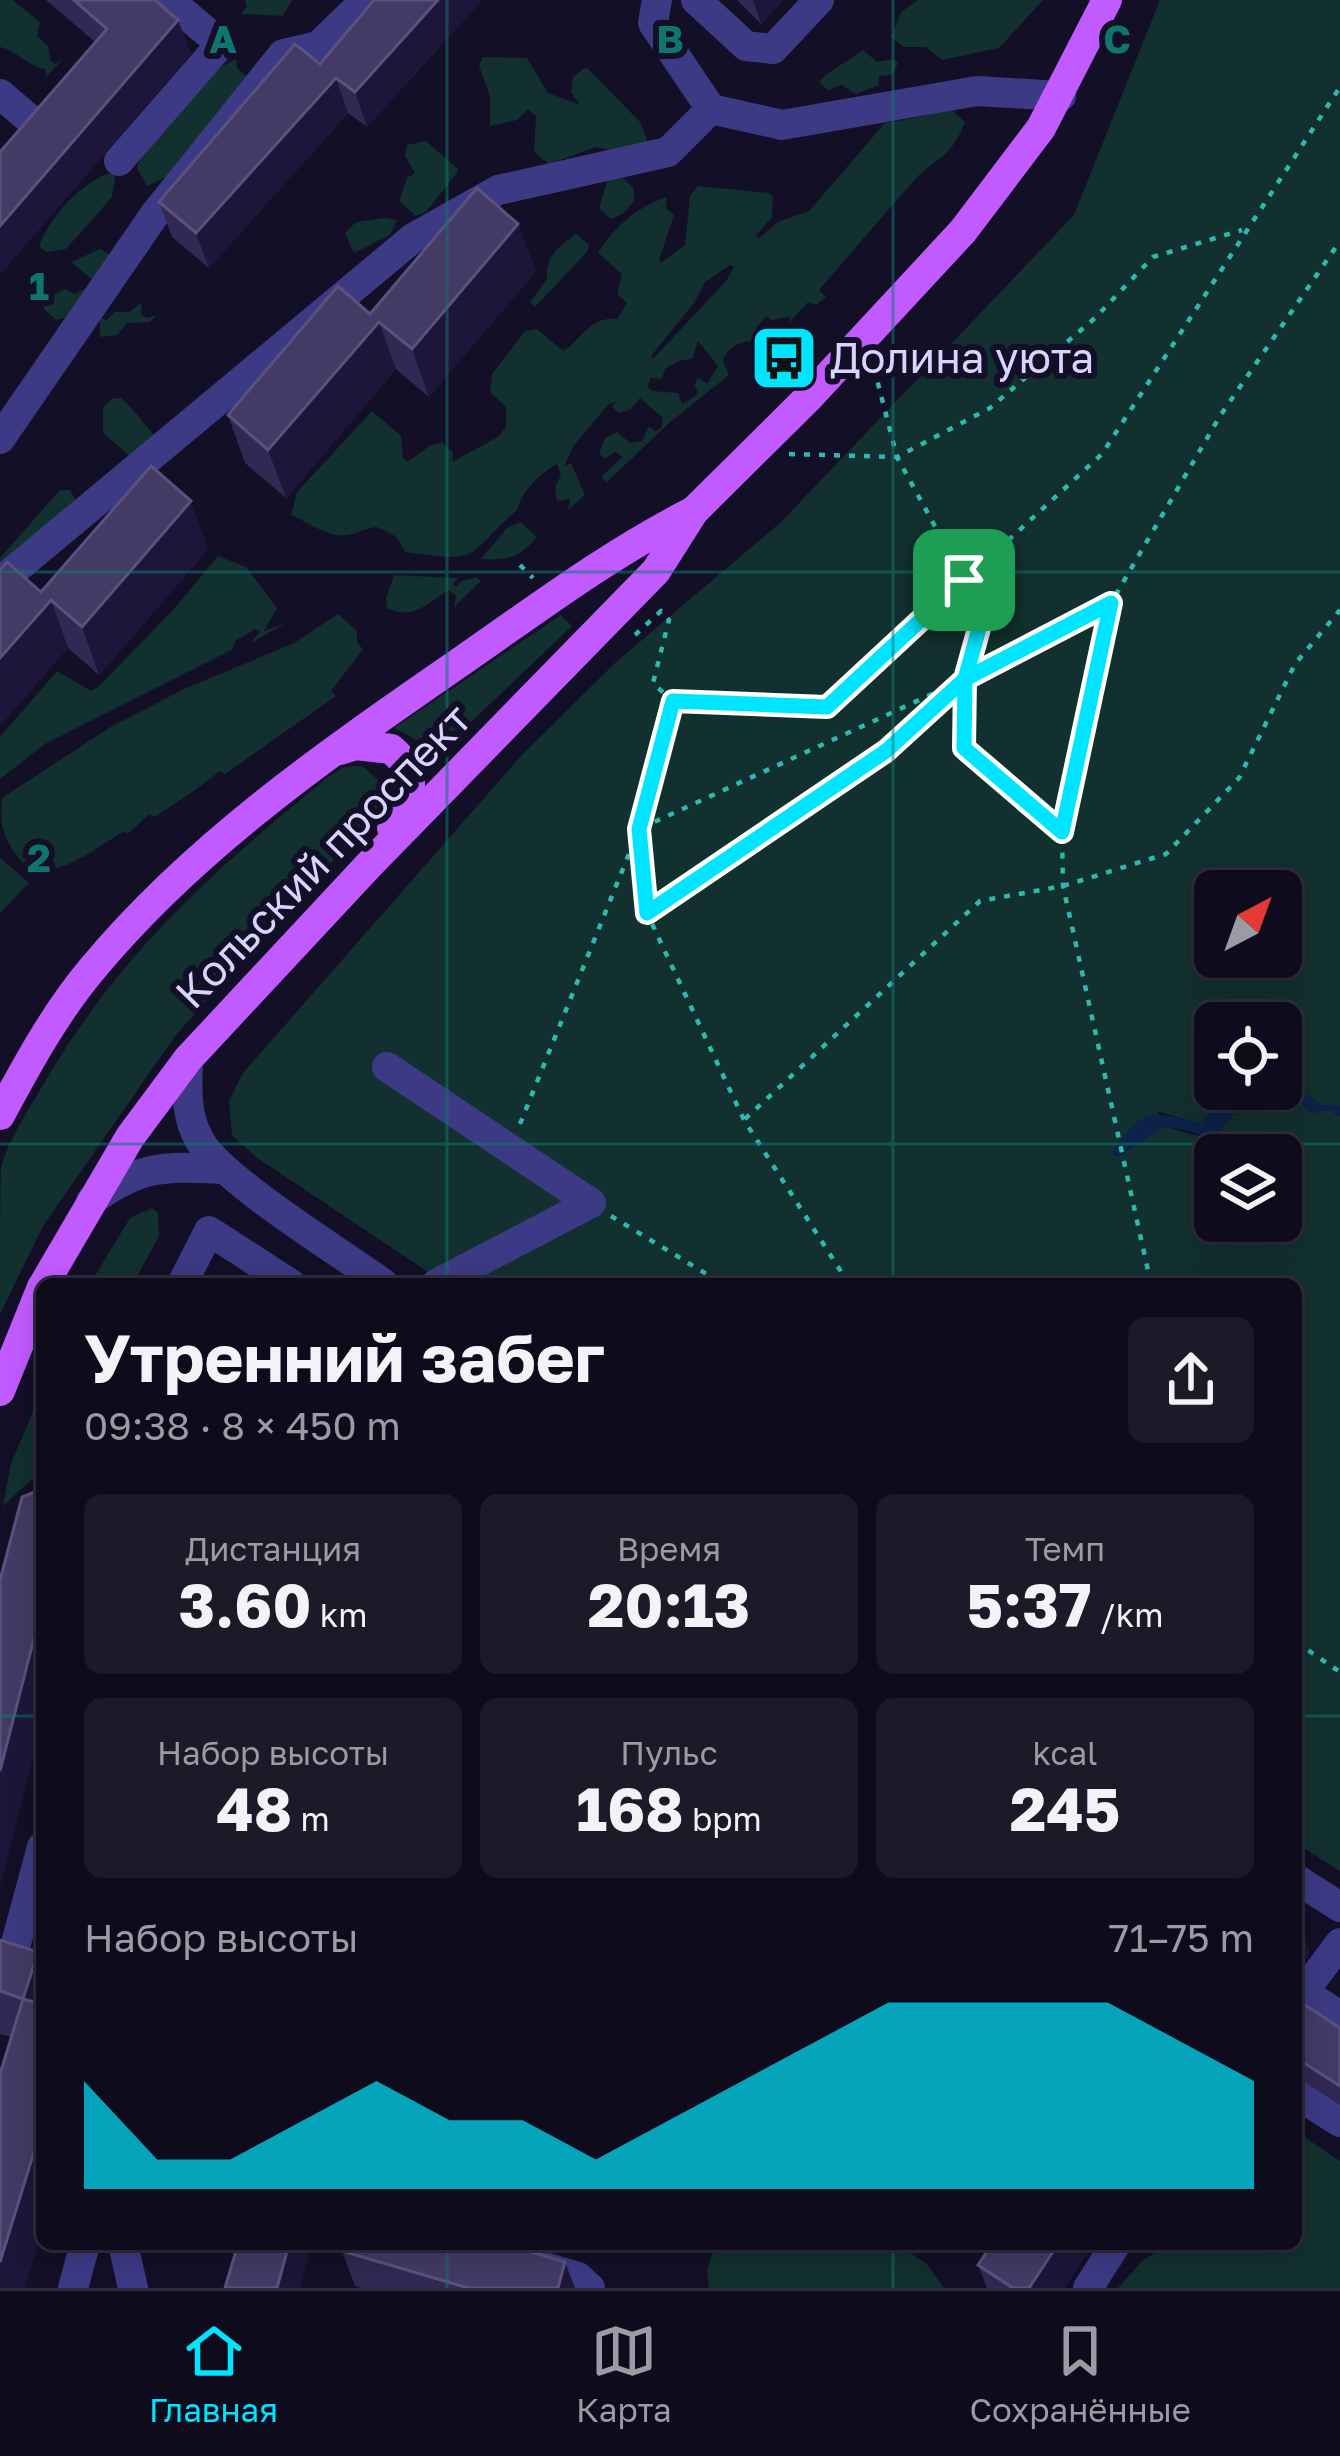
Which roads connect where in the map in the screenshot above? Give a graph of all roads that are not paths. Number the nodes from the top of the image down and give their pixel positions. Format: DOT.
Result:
graph roads {
  1 [pos="169,0"];
  2 [pos="366,0"];
  3 [pos="678,0"];
  4 [pos="696,0"];
  5 [pos="819,0"];
  6 [pos="1107,0"];
  7 [pos="655,12"];
  8 [pos="0,94"];
  9 [pos="1061,96"];
  10 [pos="711,109"];
  11 [pos="11,149"];
  12 [pos="119,161"];
  13 [pos="0,439"];
  14 [pos="694,511"];
  15 [pos="0,582"];
  16 [pos="328,754"];
  17 [pos="368,866"];
  18 [pos="188,1059"];
  19 [pos="387,1067"];
  20 [pos="0,1115"];
  21 [pos="224,1169"];
  22 [pos="91,1201"];
  23 [pos="48,1278"];
  24 [pos="185,1278"];
  25 [pos="282,1278"];
  26 [pos="376,1278"];
  27 [pos="447,1278"];
  28 [pos="36,1303"];
  29 [pos="0,1390"];
  30 [pos="1302,1883"];
  31 [pos="36,1892"];
  32 [pos="1340,1907"];
  33 [pos="30,1938"];
  34 [pos="1340,1943"];
  35 [pos="4,1984"];
  36 [pos="1302,1994"];
  37 [pos="1302,1998"];
  38 [pos="1340,2016"];
  39 [pos="1302,2098"];
  40 [pos="1340,2122"];
  41 [pos="83,2250"];
  42 [pos="124,2250"];
  43 [pos="486,2250"];
  44 [pos="1112,2250"];
  45 [pos="73,2288"];
  46 [pos="133,2288"];
  47 [pos="590,2288"];
  48 [pos="1088,2288"];
  1 -- 12 [label="street"];
  2 -- 13 [label="street"];
  3 -- 7 [label="street"];
  4 -- 5 [label="street"];
  6 -- 9 [label="main road, Кольский проспект"];
  7 -- 10 [label="street"];
  8 -- 11 [label="street"];
  9 -- 10 [label="street"];
  9 -- 14 [label="main road, Кольский проспект"];
  10 -- 15 [label="street"];
  14 -- 16 [label="main road, Кольский проспект"];
  14 -- 17 [label="main road, Кольский проспект"];
  16 -- 17 [label="main road"];
  16 -- 20 [label="main road, Кольский проспект"];
  17 -- 18 [label="main road, Кольский проспект"];
  18 -- 21 [label="street"];
  18 -- 22 [label="main road, Кольский проспект"];
  19 -- 27 [label="street"];
  21 -- 22 [label="street"];
  21 -- 26 [label="street"];
  22 -- 23 [label="main road, Кольский проспект"];
  24 -- 25 [label="street"];
  28 -- 29 [label="main road, Кольский проспект"];
  30 -- 32 [label="street"];
  31 -- 33 [label="street"];
  33 -- 35 [label="street"];
  34 -- 36 [label="street"];
  37 -- 38 [label="street"];
  39 -- 40 [label="street"];
  41 -- 45 [label="street"];
  42 -- 46 [label="street"];
  43 -- 47 [label="street"];
  44 -- 48 [label="street"];
}
